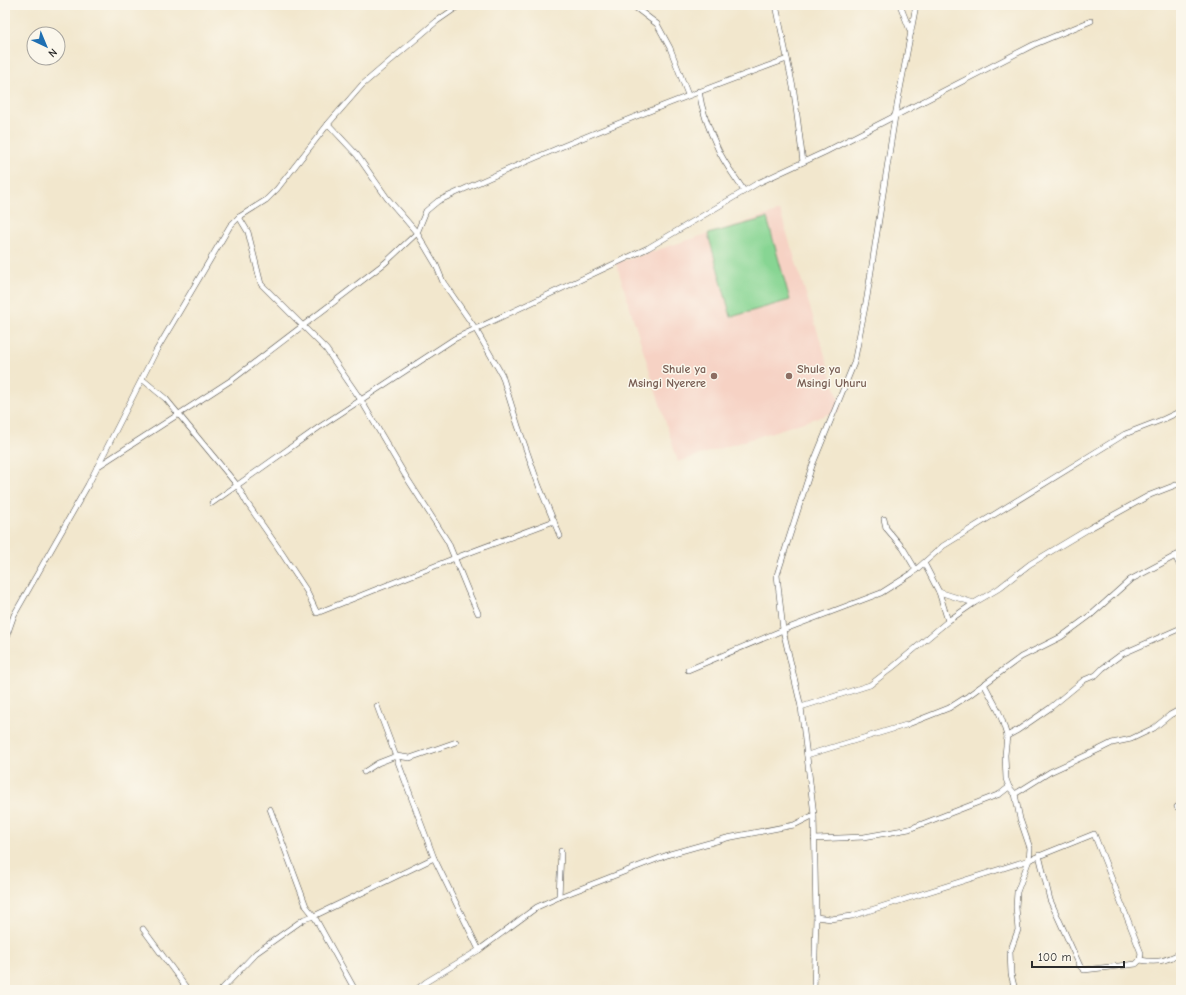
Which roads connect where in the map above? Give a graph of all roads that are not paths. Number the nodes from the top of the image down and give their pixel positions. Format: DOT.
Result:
graph roads {
  1 [pos="460,5"];
  2 [pos="636,5"];
  3 [pos="776,5"];
  4 [pos="900,5"];
  5 [pos="916,5"];
  6 [pos="1091,21"];
  7 [pos="911,34"];
  8 [pos="787,59"];
  9 [pos="699,91"];
  10 [pos="688,95"];
  11 [pos="894,116"];
  12 [pos="328,124"];
  13 [pos="803,162"];
  14 [pos="744,191"];
  15 [pos="239,217"];
  16 [pos="417,233"];
  17 [pos="303,326"];
  18 [pos="475,328"];
  19 [pos="142,379"];
  20 [pos="361,400"];
  21 [pos="1181,411"];
  22 [pos="178,415"];
  23 [pos="97,467"];
  24 [pos="1181,483"];
  25 [pos="237,485"];
  26 [pos="212,503"];
  27 [pos="884,519"];
  28 [pos="554,521"];
  29 [pos="560,536"];
  30 [pos="1181,553"];
  31 [pos="1175,556"];
  32 [pos="455,558"];
  33 [pos="924,563"];
  34 [pos="1181,568"];
  35 [pos="916,570"];
  36 [pos="939,592"];
  37 [pos="974,603"];
  38 [pos="478,613"];
  39 [pos="948,621"];
  40 [pos="1181,628"];
  41 [pos="783,630"];
  42 [pos="5,646"];
  43 [pos="688,670"];
  44 [pos="984,684"];
  45 [pos="377,706"];
  46 [pos="801,707"];
  47 [pos="1181,709"];
  48 [pos="1007,736"];
  49 [pos="456,742"];
  50 [pos="807,755"];
  51 [pos="396,756"];
  52 [pos="364,772"];
  53 [pos="1009,787"];
  54 [pos="1014,794"];
  55 [pos="270,809"];
  56 [pos="814,815"];
  57 [pos="814,839"];
  58 [pos="561,851"];
  59 [pos="1039,855"];
  60 [pos="434,858"];
  61 [pos="1029,860"];
  62 [pos="559,897"];
  63 [pos="314,916"];
  64 [pos="816,917"];
  65 [pos="143,929"];
  66 [pos="479,950"];
  67 [pos="1181,953"];
  68 [pos="1140,960"];
  69 [pos="188,990"];
  70 [pos="221,990"];
  71 [pos="355,990"];
  72 [pos="416,990"];
  73 [pos="814,990"];
  74 [pos="1015,990"];
  1 -- 12 [label="street"];
  2 -- 10 [label="street"];
  3 -- 8 [label="street"];
  4 -- 7 [label="street"];
  5 -- 7 [label="street"];
  6 -- 11 [label="street"];
  7 -- 11 [label="street"];
  8 -- 9 [label="street"];
  8 -- 13 [label="street"];
  9 -- 10 [label="street"];
  9 -- 14 [label="street"];
  10 -- 16 [label="street"];
  11 -- 13 [label="street"];
  11 -- 41 [label="street"];
  12 -- 15 [label="street"];
  12 -- 16 [label="street"];
  13 -- 14 [label="street"];
  14 -- 18 [label="street"];
  15 -- 17 [label="street"];
  15 -- 19 [label="street"];
  16 -- 17 [label="street"];
  16 -- 18 [label="street"];
  17 -- 20 [label="street"];
  17 -- 22 [label="street"];
  18 -- 20 [label="street"];
  18 -- 28 [label="street"];
  19 -- 22 [label="street"];
  19 -- 23 [label="street"];
  20 -- 25 [label="street"];
  20 -- 32 [label="street"];
  21 -- 33 [label="street"];
  22 -- 23 [label="street"];
  22 -- 25 [label="street"];
  23 -- 42 [label="street"];
  24 -- 37 [label="street"];
  25 -- 26 [label="street"];
  25 -- 32 [label="street"];
  27 -- 35 [label="street"];
  28 -- 29 [label="street"];
  28 -- 32 [label="street"];
  30 -- 31 [label="street"];
  31 -- 34 [label="street"];
  31 -- 44 [label="street"];
  32 -- 38 [label="street"];
  33 -- 35 [label="street"];
  33 -- 36 [label="street"];
  35 -- 41 [label="street"];
  36 -- 37 [label="street"];
  36 -- 39 [label="street"];
  37 -- 39 [label="street"];
  39 -- 46 [label="street"];
  40 -- 48 [label="street"];
  41 -- 43 [label="street"];
  41 -- 46 [label="street"];
  44 -- 48 [label="street"];
  44 -- 50 [label="street"];
  45 -- 51 [label="street"];
  46 -- 50 [label="street"];
  47 -- 54 [label="street"];
  48 -- 53 [label="street"];
  49 -- 51 [label="street"];
  50 -- 56 [label="street"];
  51 -- 52 [label="street"];
  51 -- 60 [label="street"];
  53 -- 54 [label="street"];
  53 -- 57 [label="street"];
  54 -- 61 [label="street"];
  55 -- 63 [label="street"];
  56 -- 57 [label="street"];
  56 -- 62 [label="street"];
  57 -- 64 [label="street"];
  58 -- 62 [label="street"];
  59 -- 61 [label="street"];
  59 -- 68 [label="street"];
  59 -- 68 [label="street"];
  60 -- 63 [label="street"];
  60 -- 66 [label="street"];
  61 -- 64 [label="street"];
  61 -- 74 [label="street"];
  62 -- 66 [label="street"];
  63 -- 70 [label="street"];
  63 -- 71 [label="street"];
  64 -- 73 [label="street"];
  65 -- 69 [label="street"];
  66 -- 72 [label="street"];
  67 -- 68 [label="street"];
}
